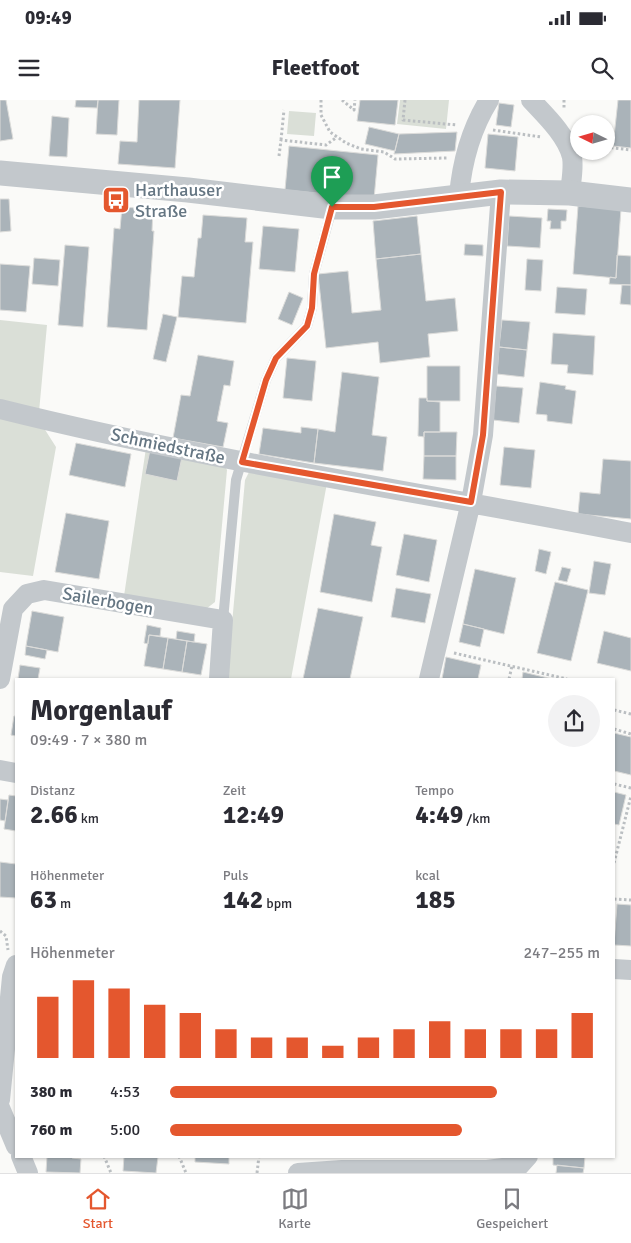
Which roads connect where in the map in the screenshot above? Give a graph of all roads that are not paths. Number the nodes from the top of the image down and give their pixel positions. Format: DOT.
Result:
graph roads {
  1 [pos="489,100"];
  2 [pos="531,100"];
  3 [pos="0,173"];
  4 [pos="501,192"];
  5 [pos="570,193"];
  6 [pos="459,196"];
  7 [pos="631,200"];
  8 [pos="332,207"];
  9 [pos="0,409"];
  10 [pos="242,462"];
  11 [pos="471,502"];
  12 [pos="631,533"];
  13 [pos="223,620"];
  14 [pos="219,678"];
  15 [pos="429,678"];
  16 [pos="0,679"];
  17 [pos="0,770"];
  18 [pos="15,773"];
  19 [pos="15,968"];
  20 [pos="615,969"];
  21 [pos="631,970"];
  22 [pos="0,1100"];
  23 [pos="0,1108"];
  24 [pos="15,1144"];
  25 [pos="22,1158"];
  26 [pos="526,1158"];
  27 [pos="28,1173"];
  28 [pos="298,1173"];
  1 -- 6 [label="street"];
  2 -- 5 [label="street"];
  3 -- 8 [label="street"];
  4 -- 5 [label="street"];
  4 -- 6 [label="street"];
  4 -- 11 [label="street"];
  5 -- 7 [label="street"];
  6 -- 8 [label="street"];
  8 -- 10 [label="lane"];
  9 -- 10 [label="street, Schmiedstraße"];
  10 -- 11 [label="street, Schmiedstraße"];
  10 -- 13 [label="lane"];
  11 -- 12 [label="street, Schmiedstraße"];
  11 -- 15 [label="street"];
  13 -- 14 [label="street"];
  13 -- 16 [label="street, Sailerbogen"];
  17 -- 18 [label="street"];
  19 -- 22 [label="street"];
  20 -- 21 [label="street"];
  23 -- 24 [label="street"];
  25 -- 27 [label="street"];
  26 -- 28 [label="street"];
}
